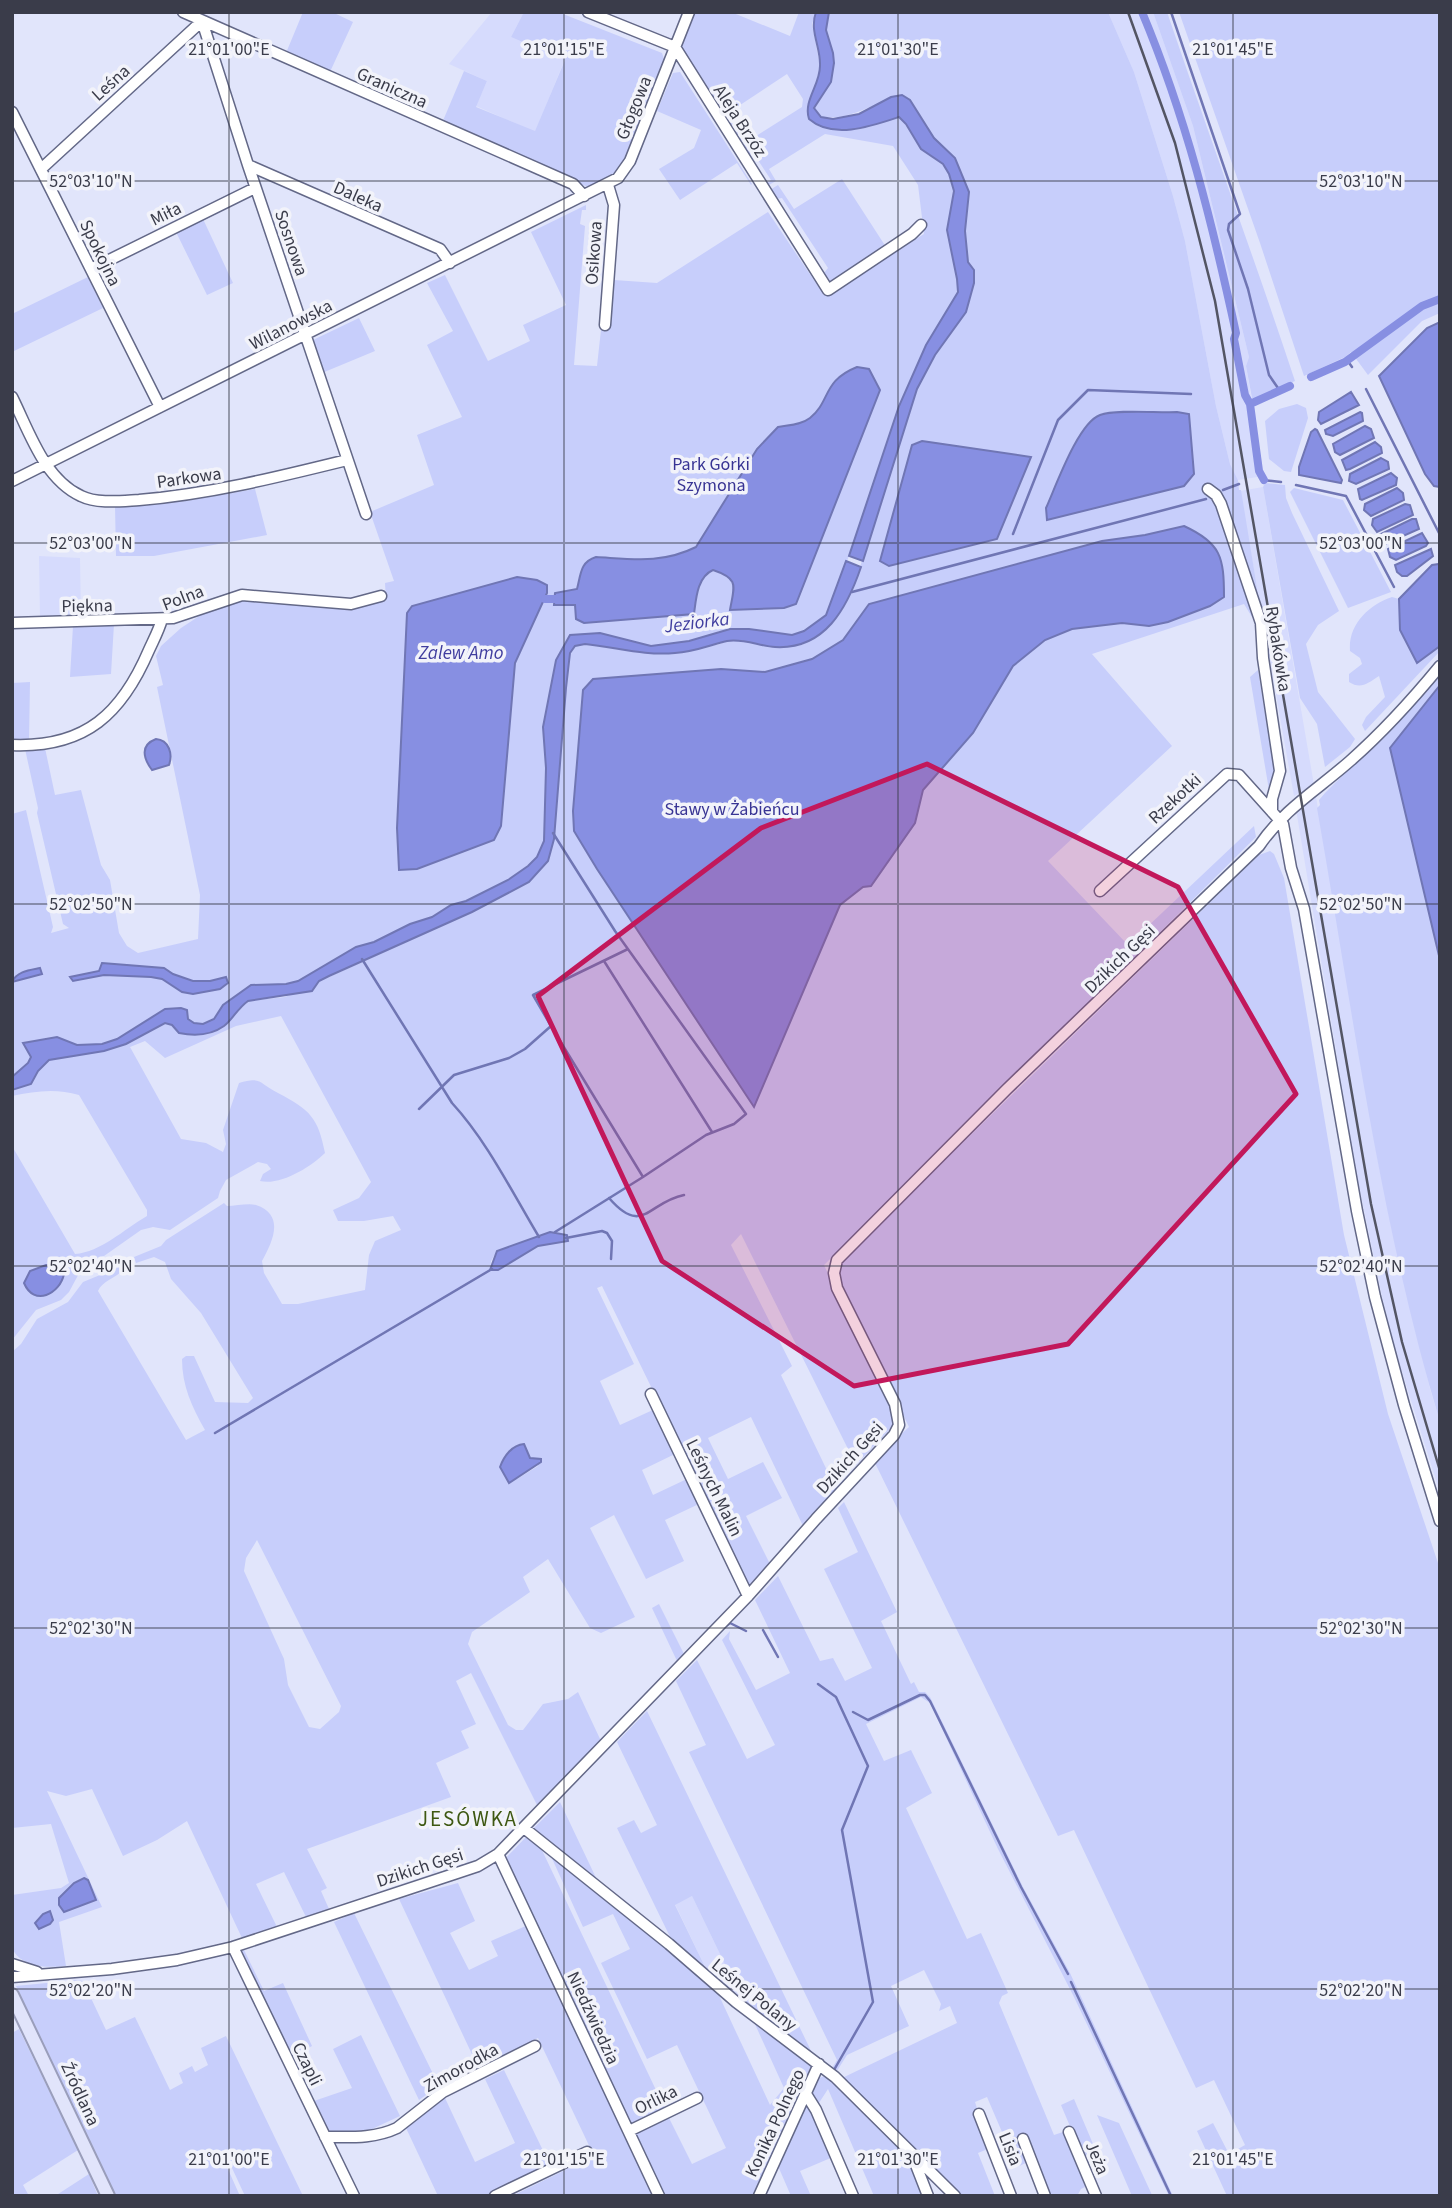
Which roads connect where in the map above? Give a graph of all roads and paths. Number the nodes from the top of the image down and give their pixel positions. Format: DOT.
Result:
graph roads {
  1 [pos="183,12"];
  2 [pos="588,12"];
  3 [pos="689,12"];
  4 [pos="202,21"];
  5 [pos="675,47"];
  6 [pos="12,112"];
  7 [pos="248,165"];
  8 [pos="41,169"];
  9 [pos="608,185"];
  10 [pos="255,188"];
  11 [pos="584,196"];
  12 [pos="922,225"];
  13 [pos="450,263"];
  14 [pos="91,269"];
  15 [pos="605,325"];
  16 [pos="305,335"];
  17 [pos="12,397"];
  18 [pos="160,407"];
  19 [pos="348,460"];
  20 [pos="46,464"];
  21 [pos="12,481"];
  22 [pos="1208,489"];
  23 [pos="366,514"];
  24 [pos="381,596"];
  25 [pos="162,619"];
  26 [pos="12,623"];
  27 [pos="1440,666"];
  28 [pos="12,745"];
  29 [pos="1275,816"];
  30 [pos="1100,891"];
  31 [pos="650,1394"];
  32 [pos="1440,1521"];
  33 [pos="748,1596"];
  34 [pos="524,1828"];
  35 [pos="498,1854"];
  36 [pos="233,1947"];
  37 [pos="12,1964"];
  38 [pos="45,1974"];
  39 [pos="12,1977"];
  40 [pos="12,1995"];
  41 [pos="15,2008"];
  42 [pos="535,2046"];
  43 [pos="819,2064"];
  44 [pos="806,2094"];
  45 [pos="698,2098"];
  46 [pos="978,2114"];
  47 [pos="629,2131"];
  48 [pos="1069,2132"];
  49 [pos="325,2137"];
  50 [pos="1023,2139"];
  51 [pos="587,2152"];
  52 [pos="913,2156"];
  53 [pos="763,2192"];
  54 [pos="108,2196"];
  55 [pos="354,2196"];
  56 [pos="495,2196"];
  57 [pos="659,2196"];
  58 [pos="853,2196"];
  59 [pos="928,2196"];
  60 [pos="954,2196"];
  61 [pos="1011,2196"];
  62 [pos="1045,2196"];
  63 [pos="1096,2196"];
  1 -- 4 [label="street, Graniczna"];
  2 -- 5 [label="street"];
  3 -- 5 [label="street, Głogowa"];
  4 -- 7 [label="street, Sosnowa"];
  4 -- 8 [label="street, Leśna"];
  4 -- 11 [label="street, Graniczna"];
  5 -- 9 [label="street, Głogowa"];
  5 -- 12 [label="street, Aleja Brzóz"];
  6 -- 8 [label="street, Spokojna"];
  7 -- 10 [label="street, Sosnowa"];
  7 -- 13 [label="street, Daleka"];
  8 -- 14 [label="street, Spokojna"];
  9 -- 11 [label="street, Głogowa"];
  9 -- 15 [label="street, Osikowa"];
  10 -- 14 [label="street, Miła"];
  10 -- 16 [label="street, Sosnowa"];
  11 -- 13 [label="street, Wilanowska"];
  13 -- 16 [label="street, Wilanowska"];
  14 -- 18 [label="street, Spokojna"];
  16 -- 18 [label="street, Wilanowska"];
  16 -- 19 [label="street, Sosnowa"];
  17 -- 20 [label="street, Parkowa"];
  18 -- 20 [label="street, Wilanowska"];
  19 -- 20 [label="street, Parkowa"];
  19 -- 23 [label="street, Sosnowa"];
  20 -- 21 [label="street, Wilanowska"];
  22 -- 29 [label="street, Rybakówka"];
  24 -- 25 [label="street, Polna"];
  25 -- 26 [label="street, Piękna"];
  25 -- 28 [label="street, Polna"];
  27 -- 29 [label="street, Dzikich Gęsi"];
  29 -- 30 [label="street, Rzekotki"];
  29 -- 32 [label="street"];
  29 -- 33 [label="street, Dzikich Gęsi"];
  31 -- 33 [label="street, Leśnych Malin"];
  33 -- 34 [label="street, Dzikich Gęsi"];
  34 -- 35 [label="street, Dzikich Gęsi"];
  34 -- 43 [label="street, Leśnej Polany"];
  35 -- 36 [label="street, Dzikich Gęsi"];
  35 -- 47 [label="street, Niedźwiedzia"];
  36 -- 38 [label="street, Dzikich Gęsi"];
  36 -- 49 [label="street, Czapli"];
  37 -- 38 [label="street, Dzikich Gęsi"];
  38 -- 39 [label="street, Dzikich Gęsi"];
  40 -- 41 [label="main road, Źródlana"];
  41 -- 54 [label="main road, Źródlana"];
  42 -- 49 [label="street, Zimorodka"];
  43 -- 44 [label="street, Konika Polnego"];
  43 -- 52 [label="street, Leśnej Polany"];
  44 -- 53 [label="street, Konika Polnego"];
  44 -- 58 [label="street"];
  45 -- 47 [label="street, Orlika"];
  46 -- 61 [label="street, Lisia"];
  47 -- 57 [label="street, Niedźwiedzia"];
  48 -- 63 [label="street, Jeża"];
  49 -- 55 [label="street, Czapli"];
  50 -- 62 [label="street"];
  51 -- 56 [label="street"];
  52 -- 59 [label="street"];
  52 -- 60 [label="street, Leśnej Polany"];
}
